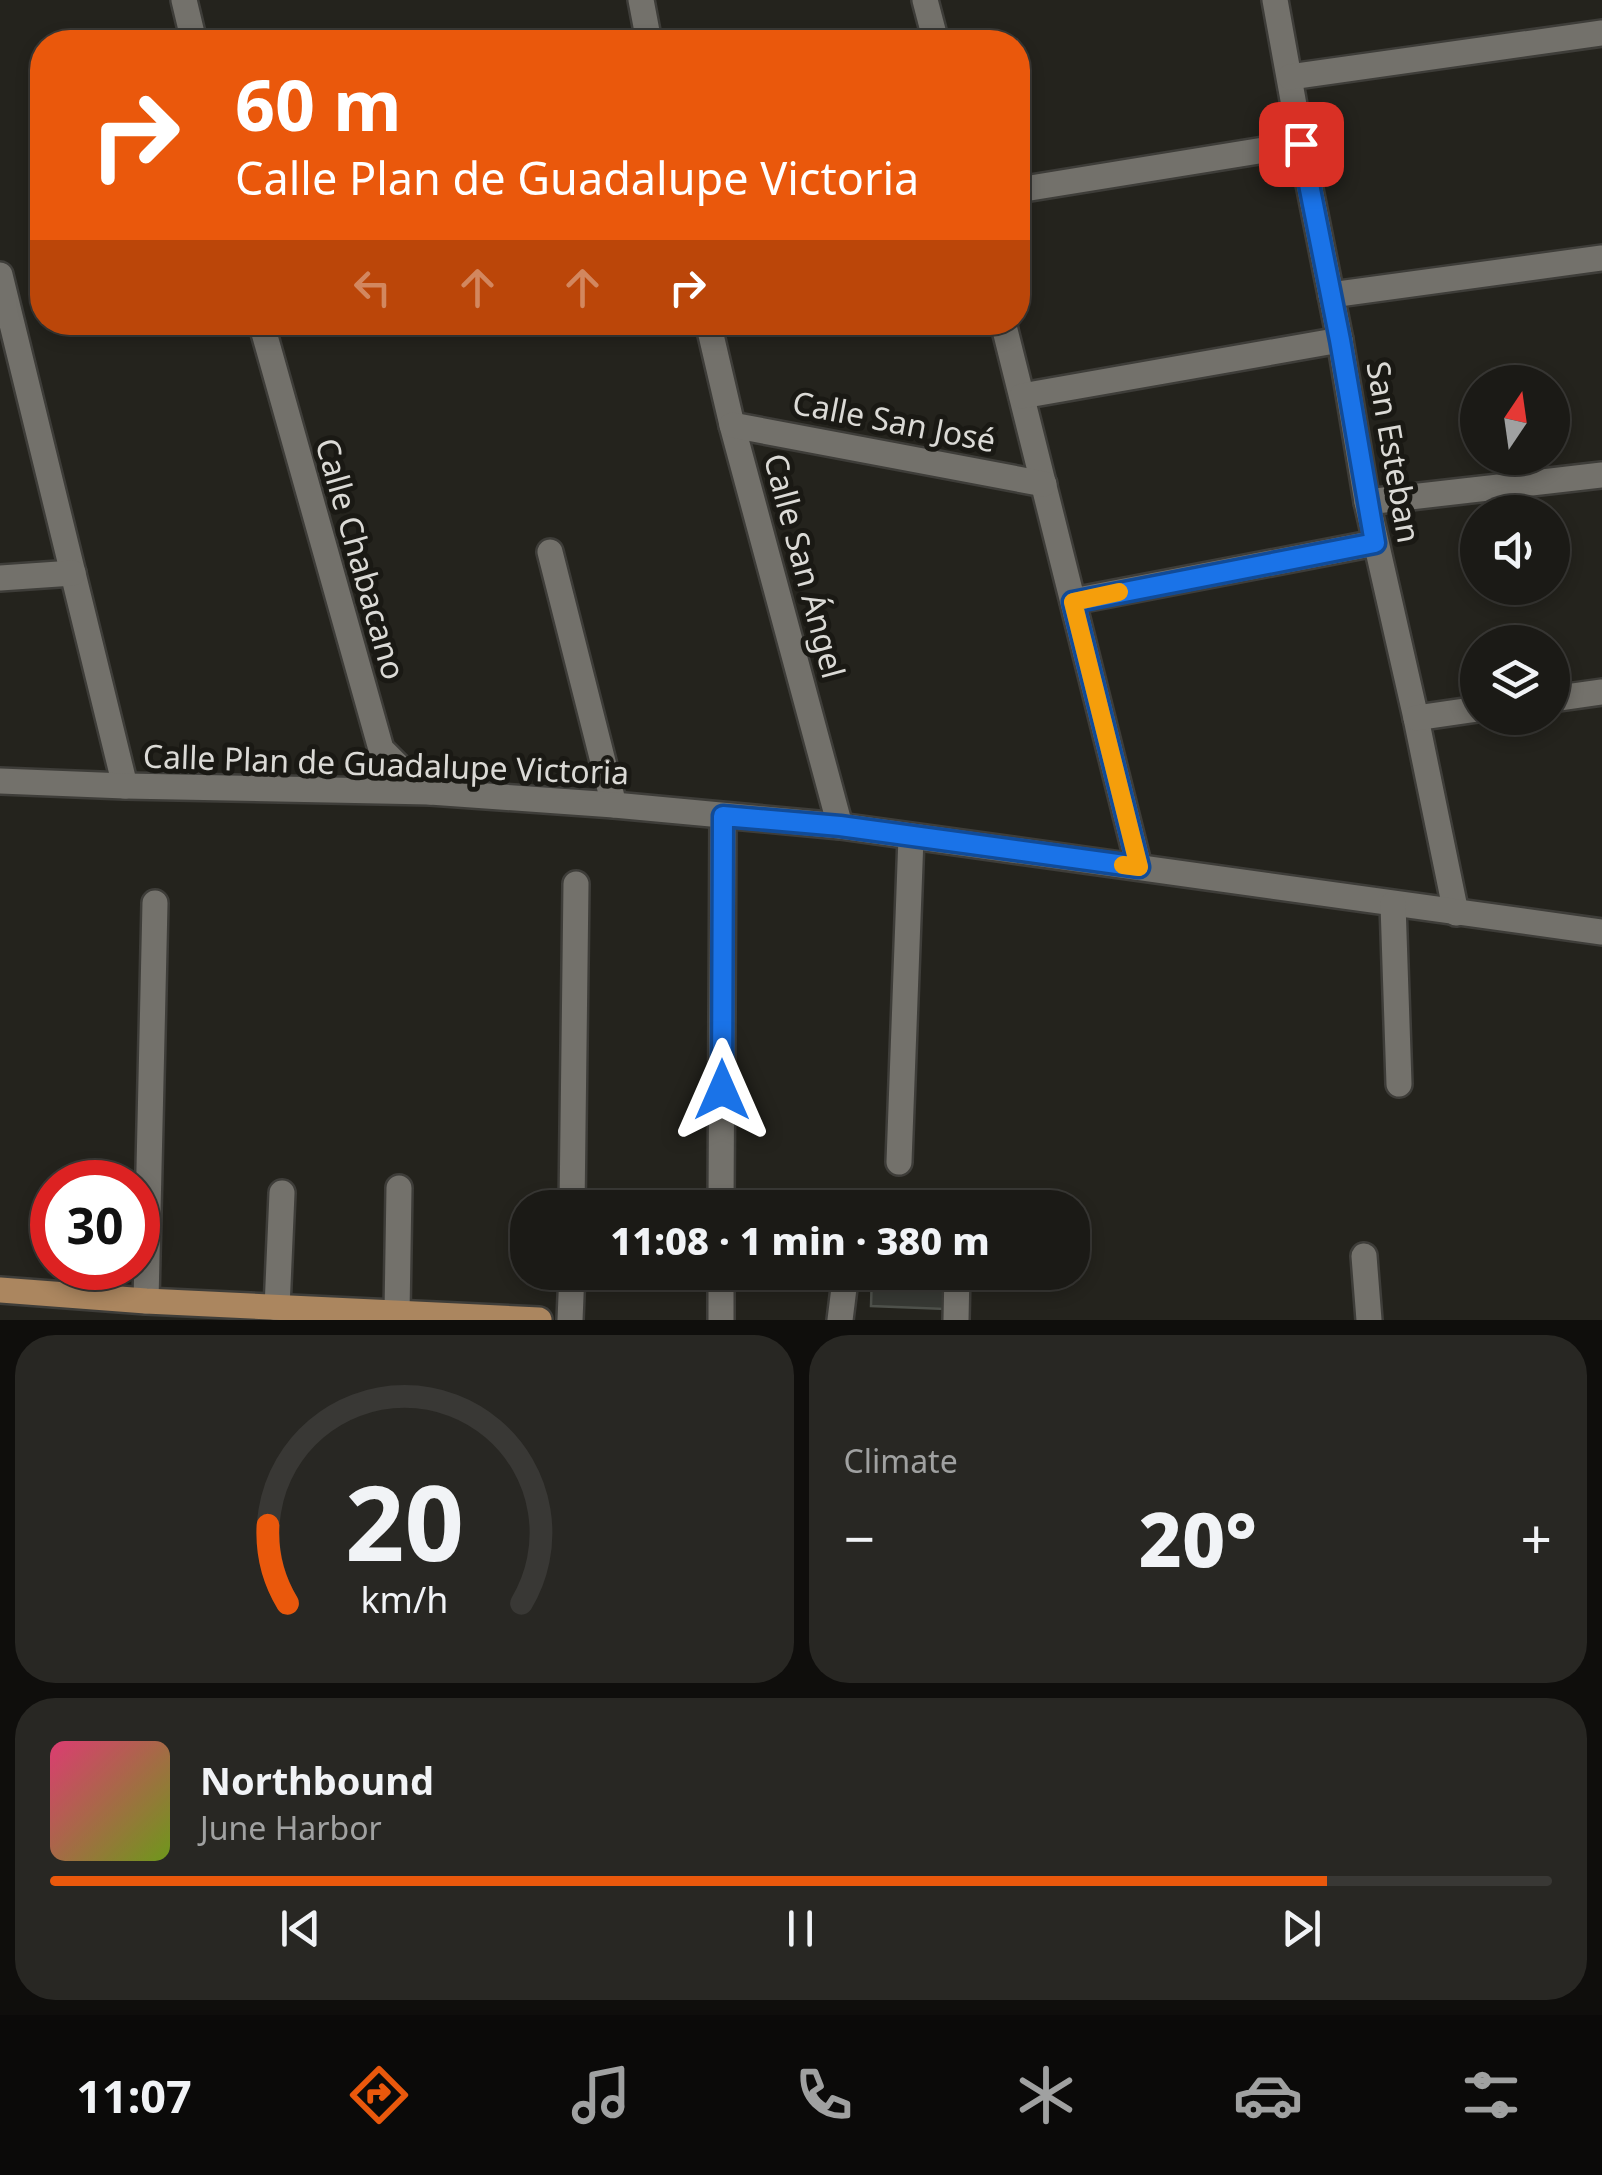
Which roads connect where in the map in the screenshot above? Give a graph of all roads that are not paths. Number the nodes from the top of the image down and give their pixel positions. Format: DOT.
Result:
graph roads {
  1 [pos="184,0"];
  2 [pos="641,0"];
  3 [pos="926,0"];
  4 [pos="1276,0"];
  5 [pos="191,30"];
  6 [pos="647,30"];
  7 [pos="933,30"];
  8 [pos="1602,33"];
  9 [pos="1290,78"];
  10 [pos="1301,144"];
  11 [pos="1030,188"];
  12 [pos="1602,258"];
  13 [pos="0,275"];
  14 [pos="1331,294"];
  15 [pos="265,335"];
  16 [pos="711,335"];
  17 [pos="1006,335"];
  18 [pos="1340,340"];
  19 [pos="10,367"];
  20 [pos="1022,396"];
  21 [pos="732,425"];
  22 [pos="1602,476"];
  23 [pos="1044,484"];
  24 [pos="1366,502"];
  25 [pos="1375,543"];
  26 [pos="550,552"];
  27 [pos="72,573"];
  28 [pos="0,578"];
  29 [pos="1073,602"];
  30 [pos="1602,692"];
  31 [pos="1570,696"];
  32 [pos="1460,712"];
  33 [pos="1416,718"];
  34 [pos="0,781"];
  35 [pos="126,786"];
  36 [pos="430,792"];
  37 [pos="614,806"];
  38 [pos="723,816"];
  39 [pos="840,826"];
  40 [pos="911,837"];
  41 [pos="1139,867"];
  42 [pos="576,884"];
  43 [pos="154,903"];
  44 [pos="1393,904"];
  45 [pos="1456,914"];
  46 [pos="1602,932"];
  47 [pos="1400,1084"];
  48 [pos="899,1162"];
  49 [pos="399,1188"];
  50 [pos="572,1190"];
  51 [pos="722,1190"];
  52 [pos="282,1193"];
  53 [pos="1364,1256"];
  54 [pos="0,1290"];
  55 [pos="571,1290"];
  56 [pos="721,1290"];
  57 [pos="844,1290"];
  58 [pos="957,1290"];
  59 [pos="146,1301"];
  60 [pos="277,1308"];
  61 [pos="397,1313"];
  62 [pos="539,1320"];
  63 [pos="570,1320"];
  64 [pos="721,1320"];
  65 [pos="840,1320"];
  66 [pos="956,1320"];
  67 [pos="1368,1320"];
  1 -- 5 [label="street"];
  2 -- 6 [label="street"];
  3 -- 7 [label="street"];
  4 -- 9 [label="street, San Esteban"];
  8 -- 9 [label="street"];
  9 -- 10 [label="street, San Esteban"];
  10 -- 11 [label="street"];
  10 -- 14 [label="street, San Esteban"];
  12 -- 14 [label="street"];
  13 -- 19 [label="street"];
  14 -- 18 [label="street, San Esteban"];
  15 -- 36 [label="street, Calle Chabacano"];
  16 -- 21 [label="street, Calle San Ángel"];
  17 -- 20 [label="street"];
  18 -- 20 [label="street"];
  18 -- 24 [label="street, San Esteban"];
  19 -- 27 [label="street"];
  20 -- 23 [label="street"];
  21 -- 23 [label="street, Calle San José"];
  21 -- 39 [label="street, Calle San Ángel"];
  22 -- 24 [label="street"];
  23 -- 29 [label="street"];
  24 -- 25 [label="street, San Esteban"];
  25 -- 29 [label="street"];
  25 -- 33 [label="street, San Esteban"];
  26 -- 37 [label="street"];
  27 -- 28 [label="street"];
  27 -- 35 [label="street"];
  29 -- 41 [label="street"];
  30 -- 31 [label="street"];
  32 -- 33 [label="street"];
  33 -- 45 [label="street, San Esteban"];
  34 -- 35 [label="street, Calle Plan de Guadalupe Victoria"];
  35 -- 36 [label="street, Calle Plan de Guadalupe Victoria"];
  36 -- 37 [label="street, Calle Plan de Guadalupe Victoria"];
  37 -- 38 [label="street, Calle Plan de Guadalupe Victoria"];
  38 -- 39 [label="street, Calle Plan de Guadalupe Victoria"];
  38 -- 51 [label="street"];
  39 -- 40 [label="street, Calle Plan de Guadalupe Victoria"];
  40 -- 41 [label="street, Calle Plan de Guadalupe Victoria"];
  40 -- 48 [label="street"];
  41 -- 44 [label="street, Calle Plan de Guadalupe Victoria"];
  42 -- 50 [label="street"];
  43 -- 59 [label="street"];
  44 -- 45 [label="street, Calle Plan de Guadalupe Victoria"];
  44 -- 47 [label="street"];
  45 -- 46 [label="street, Calle Plan de Guadalupe Victoria"];
  49 -- 61 [label="street"];
  52 -- 60 [label="street"];
  53 -- 67 [label="street"];
  54 -- 59 [label="main road"];
  55 -- 63 [label="street"];
  56 -- 64 [label="street"];
  57 -- 65 [label="street"];
  58 -- 66 [label="street"];
  59 -- 60 [label="main road"];
  60 -- 61 [label="main road"];
  61 -- 62 [label="main road"];
}
